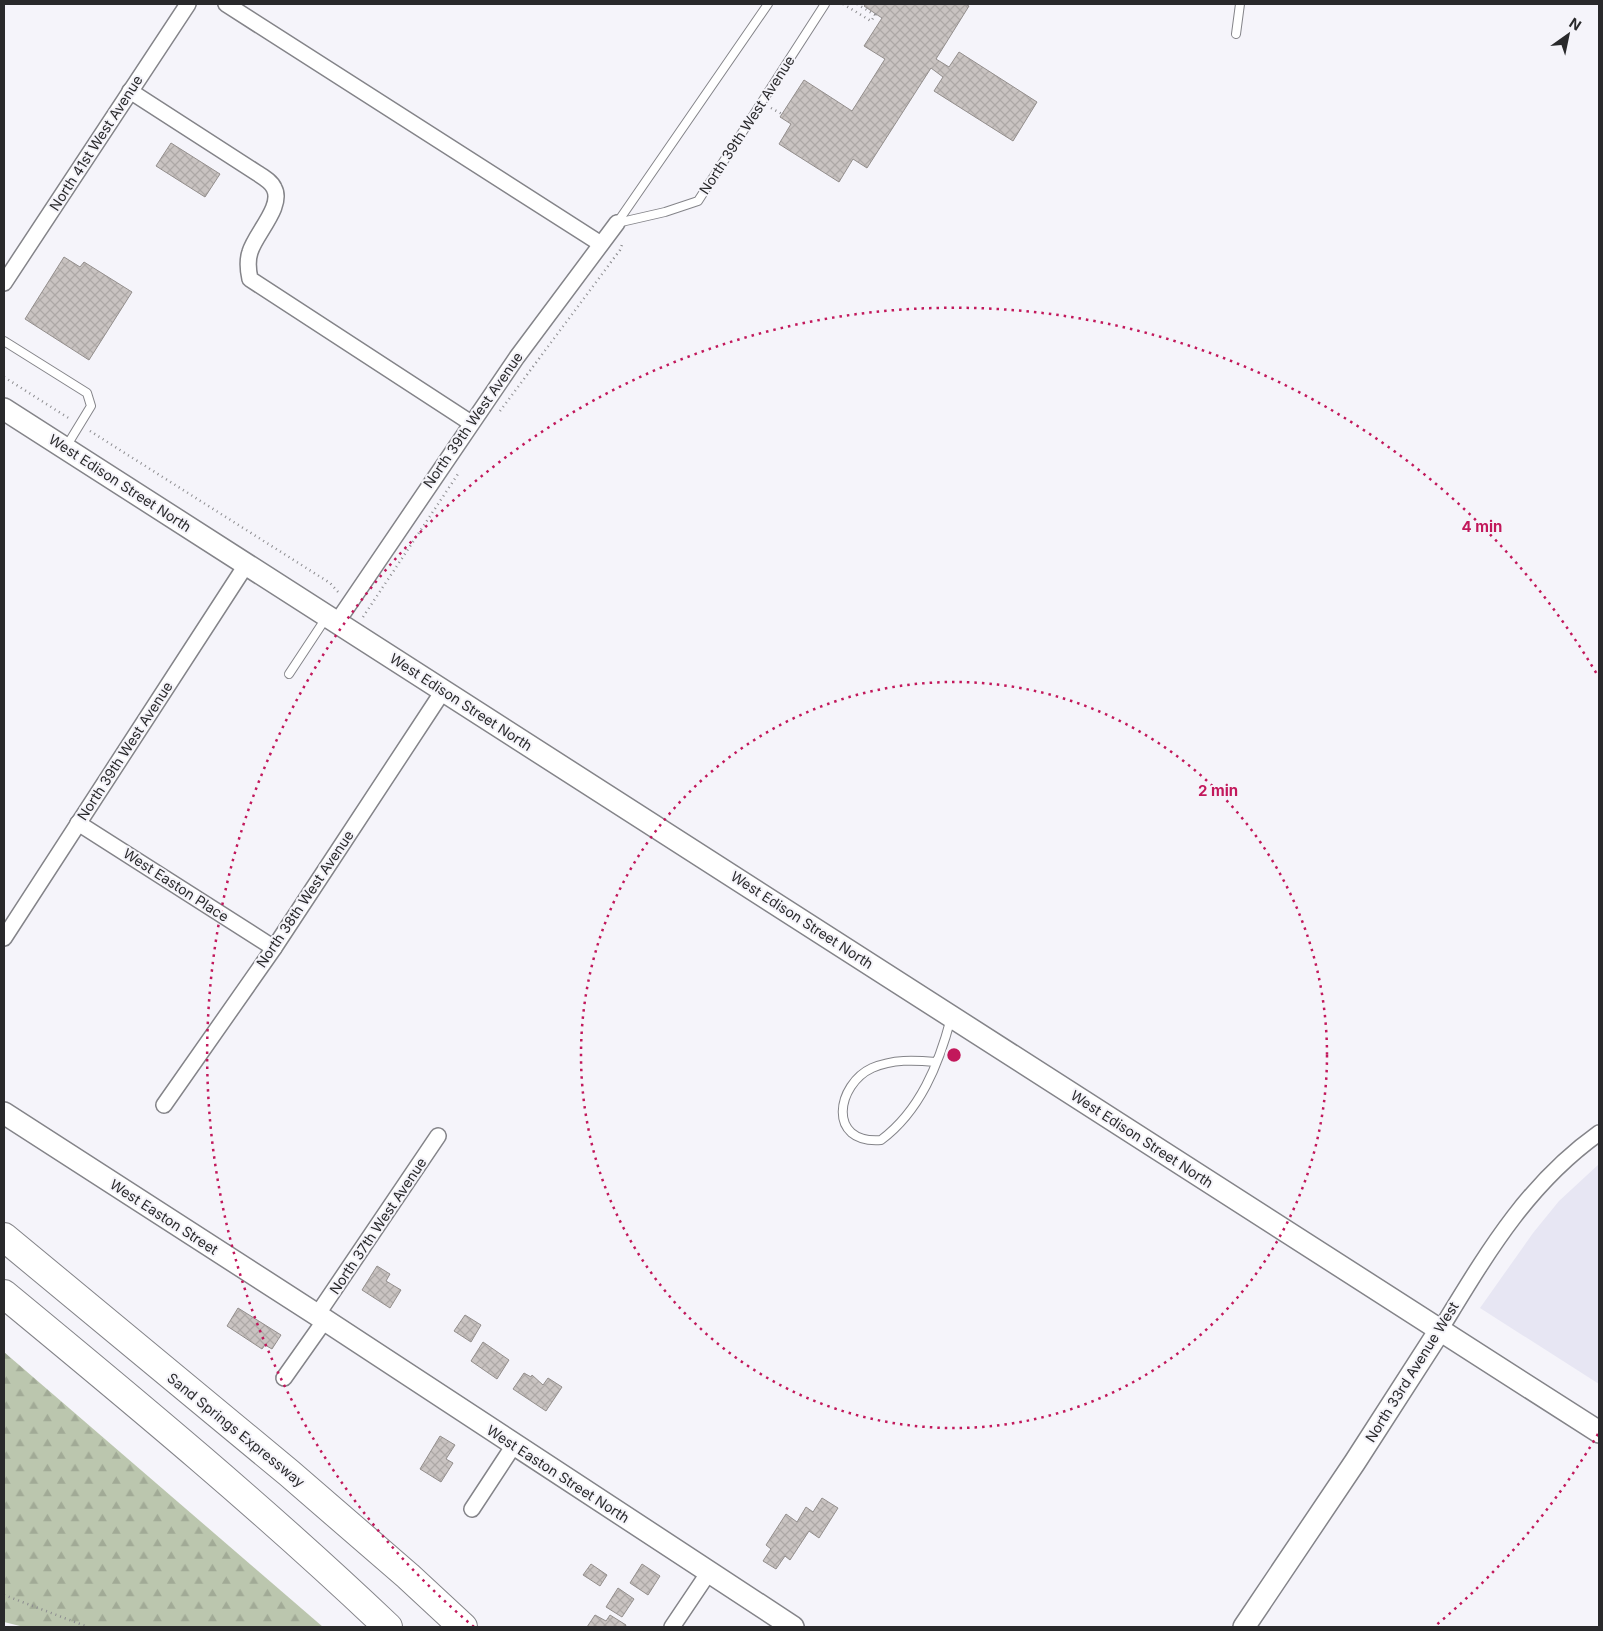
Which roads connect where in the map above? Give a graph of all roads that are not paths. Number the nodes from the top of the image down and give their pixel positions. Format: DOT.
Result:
graph roads {
  1 [pos="188,4"];
  2 [pos="226,4"];
  3 [pos="768,4"];
  4 [pos="825,4"];
  5 [pos="1240,4"];
  6 [pos="1236,34"];
  7 [pos="130,91"];
  8 [pos="617,223"];
  9 [pos="601,244"];
  10 [pos="4,283"];
  11 [pos="4,340"];
  12 [pos="4,409"];
  13 [pos="471,423"];
  14 [pos="65,449"];
  15 [pos="246,565"];
  16 [pos="339,624"];
  17 [pos="290,674"];
  18 [pos="443,691"];
  19 [pos="78,823"];
  20 [pos="4,938"];
  21 [pos="274,948"];
  22 [pos="952,1016"];
  23 [pos="936,1062"];
  24 [pos="164,1105"];
  25 [pos="4,1113"];
  26 [pos="1599,1133"];
  27 [pos="438,1136"];
  28 [pos="4,1237"];
  29 [pos="4,1294"];
  30 [pos="321,1317"];
  31 [pos="1440,1330"];
  32 [pos="284,1378"];
  33 [pos="1599,1432"];
  34 [pos="514,1445"];
  35 [pos="472,1509"];
  36 [pos="709,1572"];
  37 [pos="388,1627"];
  38 [pos="463,1627"];
  39 [pos="672,1627"];
  40 [pos="793,1627"];
  41 [pos="1244,1627"];
  1 -- 7 [label="street, North 41st West Avenue"];
  2 -- 9 [label="street"];
  3 -- 8 [label="lane, North 39th West Avenue"];
  4 -- 8 [label="lane, North 39th West Avenue"];
  5 -- 6 [label="lane"];
  7 -- 10 [label="street, North 41st West Avenue"];
  7 -- 13 [label="street"];
  8 -- 9 [label="street, North 39th West Avenue"];
  9 -- 13 [label="street, North 39th West Avenue"];
  11 -- 14 [label="lane"];
  12 -- 14 [label="street, West Edison Street North"];
  13 -- 16 [label="street, North 39th West Avenue"];
  14 -- 15 [label="street, West Edison Street North"];
  15 -- 16 [label="street, West Edison Street North"];
  15 -- 19 [label="street, North 39th West Avenue"];
  16 -- 17 [label="lane"];
  16 -- 18 [label="street, West Edison Street North"];
  18 -- 21 [label="street, North 38th West Avenue"];
  18 -- 22 [label="street, West Edison Street North"];
  19 -- 20 [label="street, North 39th West Avenue"];
  19 -- 21 [label="street, West Easton Place"];
  21 -- 24 [label="street, North 38th West Avenue"];
  22 -- 23 [label="lane"];
  22 -- 31 [label="street, West Edison Street North"];
  23 -- 23 [label="lane"];
  25 -- 30 [label="street, West Easton Street"];
  26 -- 31 [label="street, North 33rd Avenue West"];
  27 -- 30 [label="street, North 37th West Avenue"];
  28 -- 38 [label="highway, Sand Springs Expressway"];
  29 -- 37 [label="highway"];
  30 -- 32 [label="street, North 37th West Avenue"];
  30 -- 34 [label="street, West Easton Street North"];
  31 -- 33 [label="street, West Edison Street North"];
  31 -- 41 [label="street, North 33rd Avenue West"];
  34 -- 35 [label="street"];
  34 -- 36 [label="street, West Easton Street North"];
  36 -- 39 [label="street"];
  36 -- 40 [label="street, West Easton Street North"];
}
